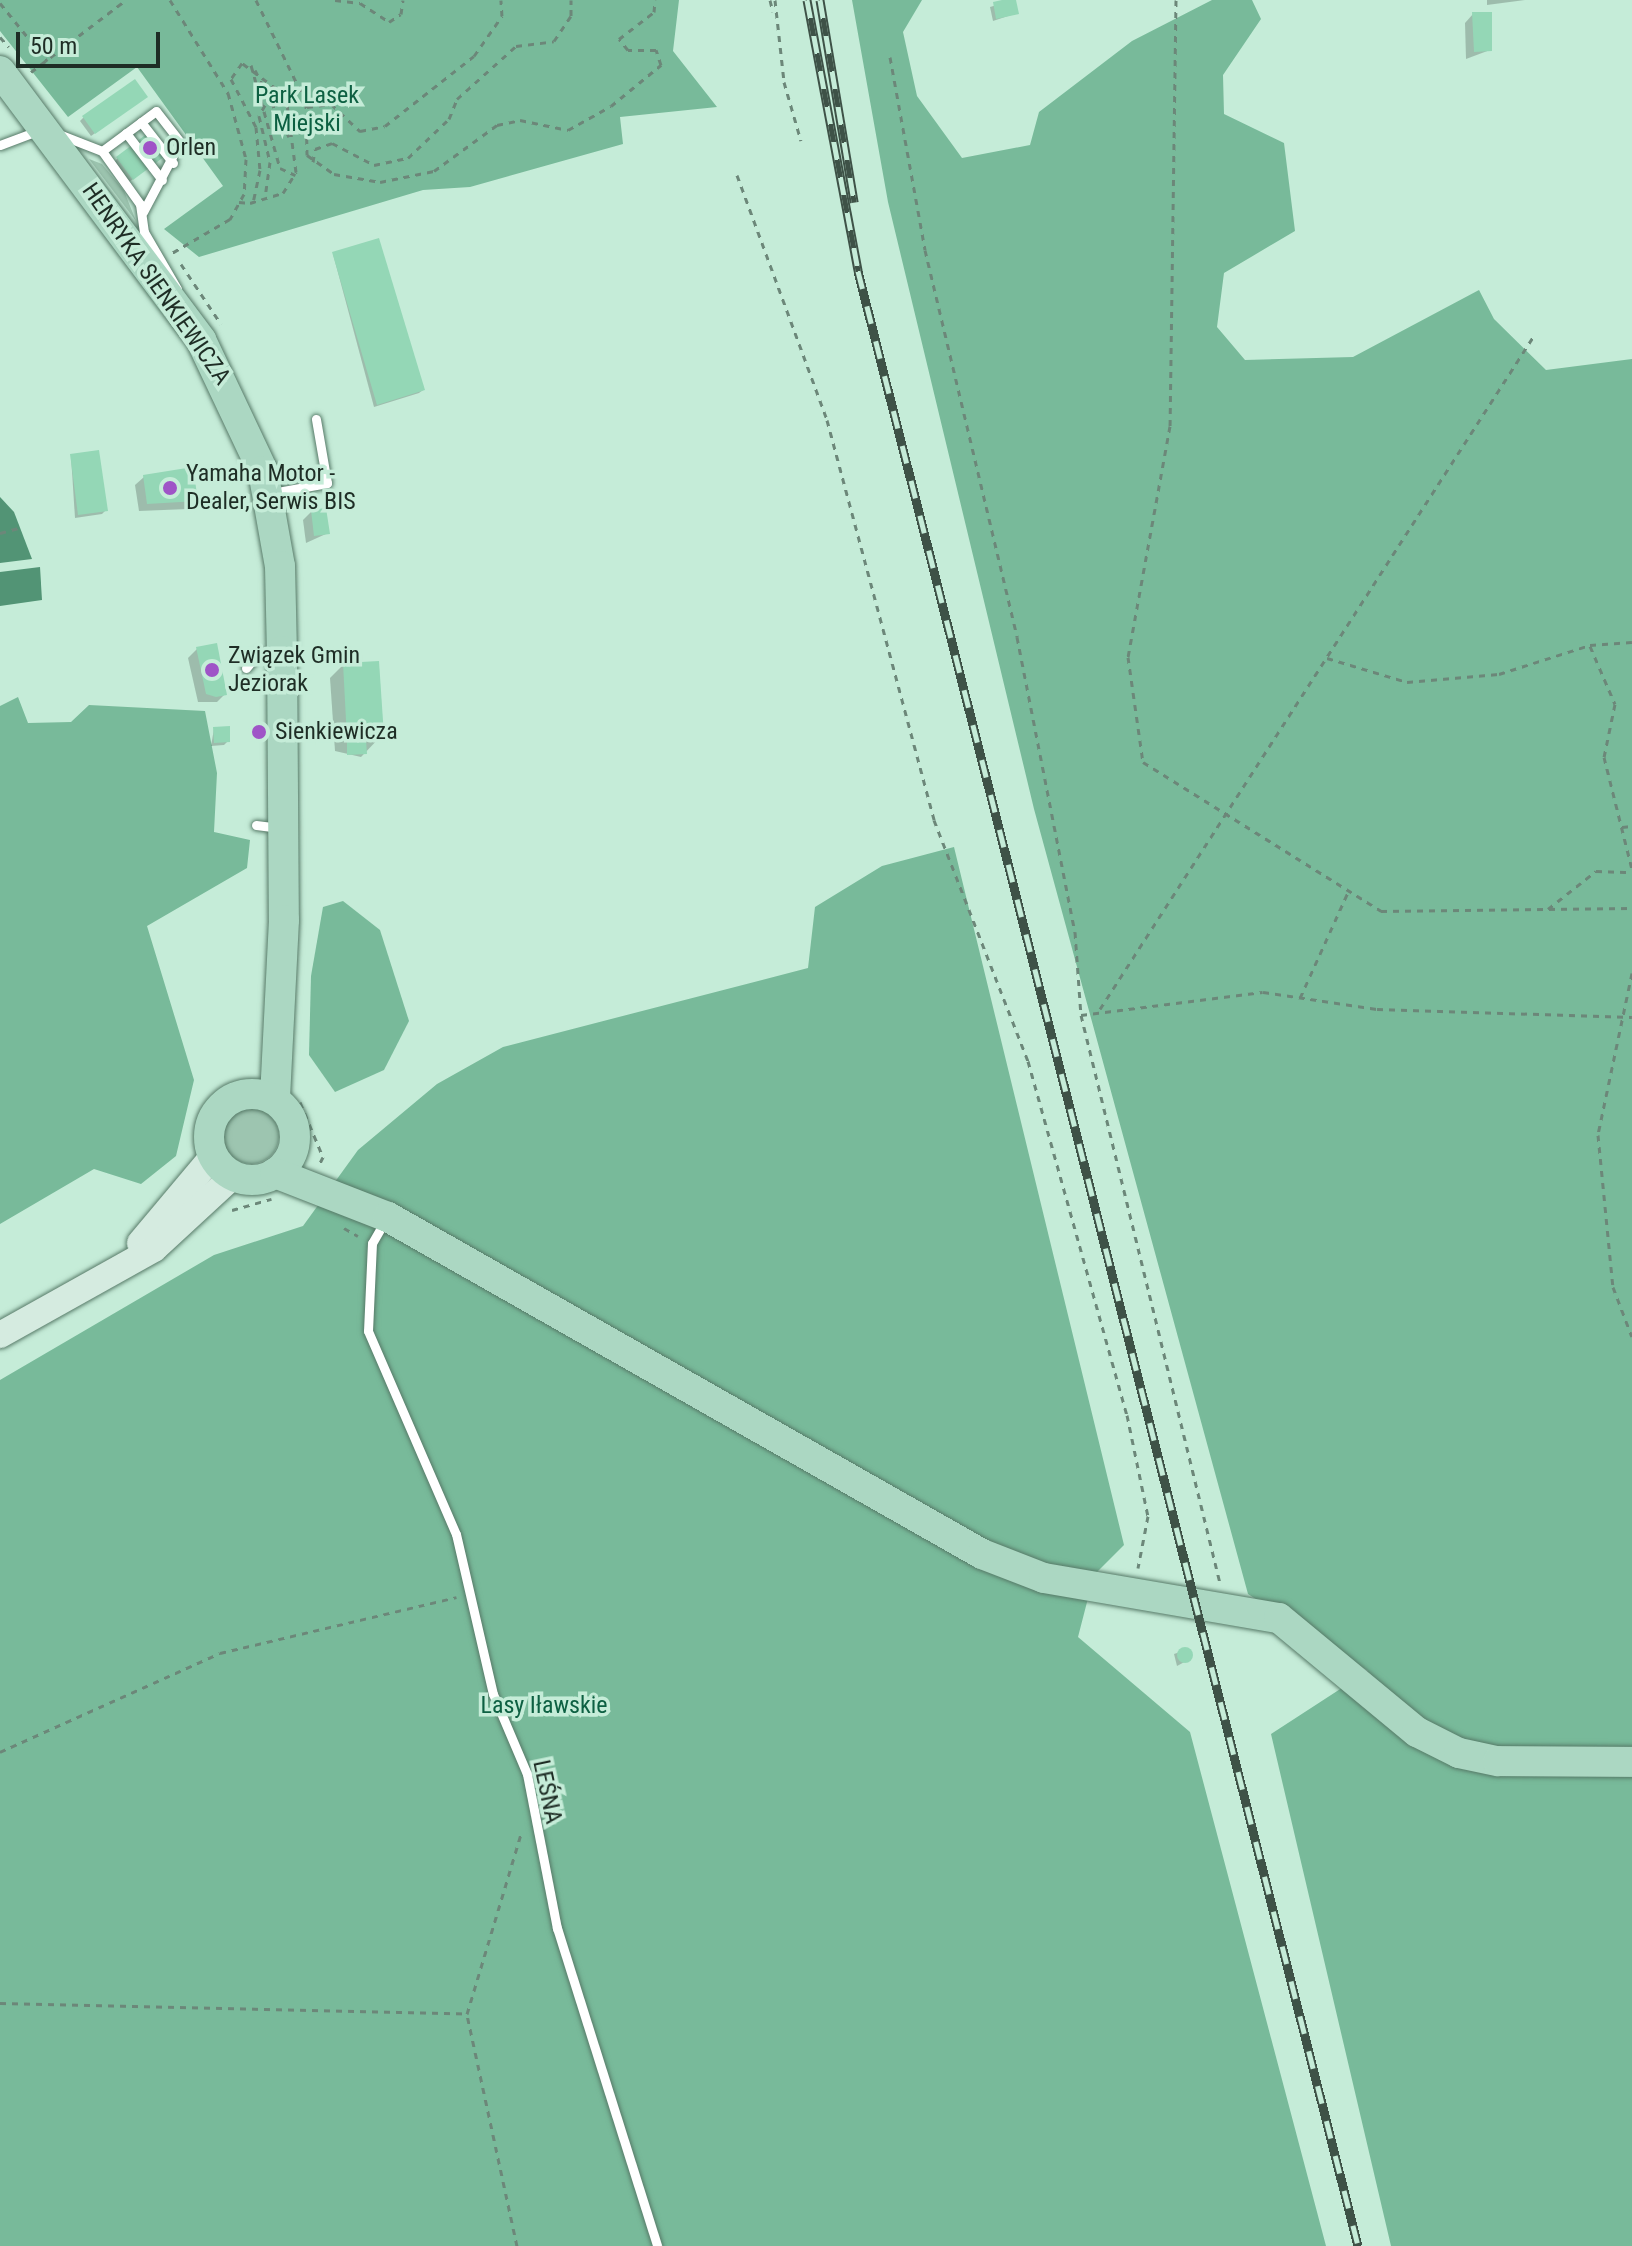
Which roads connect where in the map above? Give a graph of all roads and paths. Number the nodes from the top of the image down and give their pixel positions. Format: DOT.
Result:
graph roads {
  1 [pos="126,0"];
  2 [pos="170,0"];
  3 [pos="256,0"];
  4 [pos="335,0"];
  5 [pos="403,0"];
  6 [pos="501,0"];
  7 [pos="571,0"];
  8 [pos="655,0"];
  9 [pos="772,0"];
  10 [pos="1176,0"];
  11 [pos="0,3"];
  12 [pos="0,37"];
  13 [pos="890,57"];
  14 [pos="47,61"];
  15 [pos="13,63"];
  16 [pos="253,67"];
  17 [pos="31,72"];
  18 [pos="37,80"];
  19 [pos="265,105"];
  20 [pos="307,107"];
  21 [pos="141,122"];
  22 [pos="45,128"];
  23 [pos="126,133"];
  24 [pos="289,137"];
  25 [pos="257,138"];
  26 [pos="264,139"];
  27 [pos="801,141"];
  28 [pos="0,145"];
  29 [pos="102,151"];
  30 [pos="173,163"];
  31 [pos="314,163"];
  32 [pos="295,175"];
  33 [pos="737,175"];
  34 [pos="162,180"];
  35 [pos="265,196"];
  36 [pos="239,202"];
  37 [pos="253,202"];
  38 [pos="143,212"];
  39 [pos="144,232"];
  40 [pos="172,253"];
  41 [pos="183,316"];
  42 [pos="227,337"];
  43 [pos="1533,337"];
  44 [pos="316,419"];
  45 [pos="269,493"];
  46 [pos="19,528"];
  47 [pos="0,533"];
  48 [pos="1632,642"];
  49 [pos="1590,645"];
  50 [pos="282,651"];
  51 [pos="1327,658"];
  52 [pos="246,668"];
  53 [pos="1222,811"];
  54 [pos="1632,826"];
  55 [pos="1622,827"];
  56 [pos="1632,870"];
  57 [pos="1349,890"];
  58 [pos="1632,908"];
  59 [pos="1548,909"];
  60 [pos="1632,973"];
  61 [pos="1300,998"];
  62 [pos="1100,1009"];
  63 [pos="1081,1015"];
  64 [pos="1624,1016"];
  65 [pos="1632,1017"];
  66 [pos="273,1096"];
  67 [pos="307,1164"];
  68 [pos="223,1166"];
  69 [pos="276,1186"];
  70 [pos="228,1212"];
  71 [pos="388,1217"];
  72 [pos="0,1335"];
  73 [pos="1632,1337"];
  74 [pos="1133,1591"];
  75 [pos="464,1595"];
  76 [pos="1225,1604"];
  77 [pos="0,1752"];
  78 [pos="1632,1762"];
  79 [pos="529,1809"];
  80 [pos="0,2003"];
  81 [pos="467,2014"];
  82 [pos="517,2246"];
  83 [pos="657,2246"];
  1 -- 14 [label="path"];
  2 -- 36 [label="path"];
  3 -- 20 [label="path"];
  4 -- 5 [label="path"];
  6 -- 20 [label="path"];
  7 -- 31 [label="path"];
  8 -- 31 [label="path"];
  9 -- 27 [label="path"];
  10 -- 53 [label="path"];
  11 -- 14 [label="path"];
  12 -- 15 [label="path"];
  13 -- 63 [label="path"];
  14 -- 17 [label="path"];
  15 -- 17 [label="path"];
  15 -- 22 [label="main road, HENRYKA SIENKIEWICZA"];
  16 -- 19 [label="path"];
  16 -- 24 [label="path"];
  16 -- 24 [label="path"];
  16 -- 25 [label="path"];
  17 -- 18 [label="path"];
  19 -- 26 [label="path"];
  19 -- 32 [label="path"];
  20 -- 31 [label="path"];
  21 -- 23 [label="lane"];
  21 -- 30 [label="lane"];
  21 -- 30 [label="lane"];
  22 -- 28 [label="lane"];
  22 -- 29 [label="lane"];
  22 -- 41 [label="main road, HENRYKA SIENKIEWICZA"];
  23 -- 29 [label="lane"];
  23 -- 34 [label="lane"];
  24 -- 32 [label="path"];
  25 -- 26 [label="path"];
  25 -- 37 [label="path"];
  26 -- 35 [label="path"];
  29 -- 38 [label="lane"];
  30 -- 34 [label="lane"];
  32 -- 35 [label="path"];
  33 -- 74 [label="path"];
  34 -- 38 [label="lane"];
  35 -- 37 [label="path"];
  36 -- 37 [label="path"];
  36 -- 40 [label="path"];
  38 -- 39 [label="lane"];
  39 -- 40 [label="path"];
  39 -- 41 [label="lane"];
  40 -- 42 [label="path"];
  41 -- 45 [label="main road, HENRYKA SIENKIEWICZA"];
  43 -- 51 [label="path"];
  44 -- 45 [label="lane"];
  45 -- 50 [label="main road, HENRYKA SIENKIEWICZA"];
  46 -- 47 [label="path"];
  48 -- 49 [label="path"];
  49 -- 51 [label="path"];
  49 -- 55 [label="path"];
  50 -- 52 [label="lane"];
  50 -- 66 [label="main road, HENRYKA SIENKIEWICZA"];
  51 -- 53 [label="path"];
  53 -- 57 [label="path"];
  53 -- 62 [label="path"];
  54 -- 55 [label="path"];
  55 -- 56 [label="path"];
  56 -- 59 [label="path"];
  57 -- 59 [label="path"];
  57 -- 61 [label="path"];
  58 -- 59 [label="path"];
  60 -- 64 [label="path"];
  61 -- 62 [label="path"];
  61 -- 64 [label="path"];
  62 -- 63 [label="path"];
  63 -- 76 [label="path"];
  64 -- 65 [label="path"];
  64 -- 73 [label="path"];
  66 -- 67 [label="main road"];
  66 -- 67 [label="path"];
  66 -- 68 [label="main road"];
  67 -- 69 [label="main road"];
  67 -- 71 [label="main road"];
  68 -- 69 [label="main road"];
  68 -- 72 [label="main road"];
  69 -- 70 [label="path"];
  71 -- 74 [label="main road"];
  71 -- 75 [label="lane, LEŚNA"];
  74 -- 76 [label="main road"];
  75 -- 77 [label="path"];
  75 -- 79 [label="lane, LEŚNA"];
  76 -- 78 [label="main road"];
  79 -- 81 [label="path"];
  79 -- 83 [label="lane, LEŚNA"];
  80 -- 81 [label="path"];
  81 -- 82 [label="path"];
}
